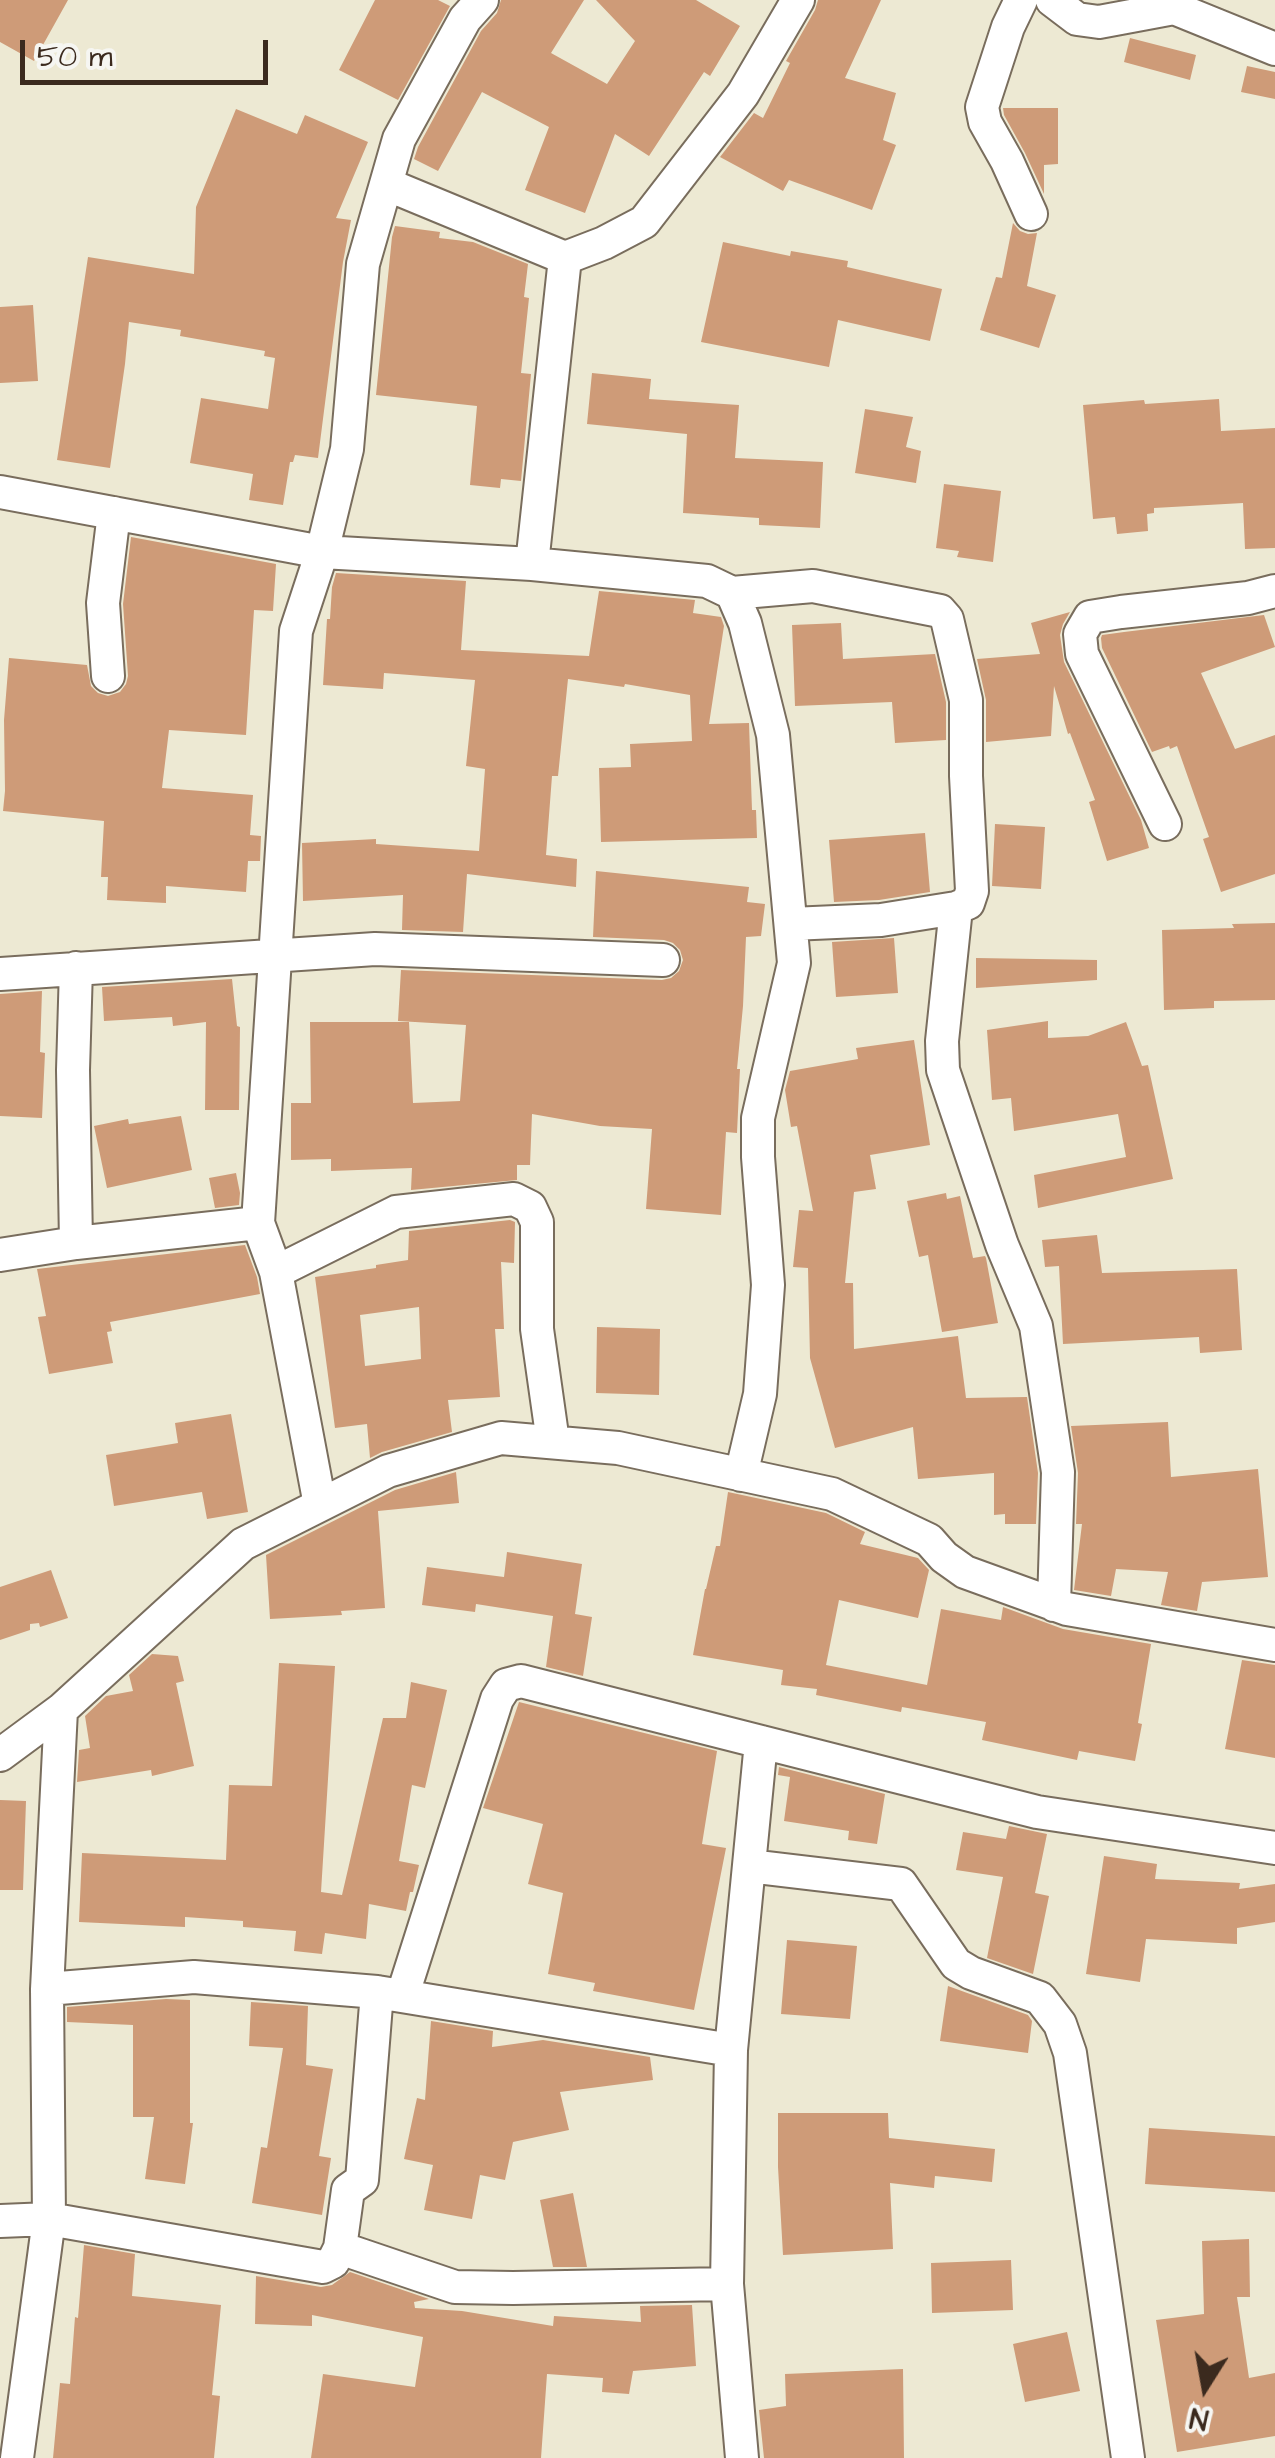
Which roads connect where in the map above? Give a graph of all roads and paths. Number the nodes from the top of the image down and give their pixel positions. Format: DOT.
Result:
graph roads {
  1 [pos="482,0"];
  2 [pos="798,0"];
  3 [pos="1021,0"];
  4 [pos="1052,0"];
  5 [pos="1275,49"];
  6 [pos="386,184"];
  7 [pos="1031,214"];
  8 [pos="565,258"];
  9 [pos="0,492"];
  10 [pos="114,513"];
  11 [pos="322,552"];
  12 [pos="532,564"];
  13 [pos="1275,591"];
  14 [pos="732,593"];
  15 [pos="108,676"];
  16 [pos="1165,824"];
  17 [pos="956,908"];
  18 [pos="791,924"];
  19 [pos="274,955"];
  20 [pos="663,960"];
  21 [pos="76,968"];
  22 [pos="0,974"];
  23 [pos="258,1223"];
  24 [pos="76,1242"];
  25 [pos="0,1255"];
  26 [pos="276,1272"];
  27 [pos="553,1442"];
  28 [pos="741,1475"];
  29 [pos="320,1505"];
  30 [pos="1054,1605"];
  31 [pos="1275,1645"];
  32 [pos="61,1710"];
  33 [pos="761,1742"];
  34 [pos="0,1755"];
  35 [pos="1275,1848"];
  36 [pos="749,1866"];
  37 [pos="47,1988"];
  38 [pos="390,1993"];
  39 [pos="731,2050"];
  40 [pos="49,2219"];
  41 [pos="0,2220"];
  42 [pos="340,2248"];
  43 [pos="728,2284"];
  44 [pos="17,2458"];
  45 [pos="742,2458"];
  46 [pos="1128,2458"];
  1 -- 6 [label="street"];
  2 -- 8 [label="street"];
  3 -- 7 [label="street"];
  4 -- 5 [label="street"];
  6 -- 8 [label="street"];
  6 -- 11 [label="street"];
  8 -- 12 [label="street"];
  9 -- 10 [label="street"];
  10 -- 11 [label="street"];
  10 -- 15 [label="street"];
  11 -- 12 [label="street"];
  11 -- 19 [label="street"];
  12 -- 14 [label="street"];
  13 -- 16 [label="street"];
  14 -- 17 [label="street"];
  14 -- 18 [label="street"];
  17 -- 18 [label="street"];
  17 -- 30 [label="street"];
  18 -- 28 [label="street"];
  19 -- 20 [label="street"];
  19 -- 21 [label="street"];
  19 -- 23 [label="street"];
  21 -- 22 [label="street"];
  21 -- 24 [label="street"];
  23 -- 24 [label="street"];
  23 -- 26 [label="street"];
  24 -- 25 [label="street"];
  26 -- 27 [label="street"];
  26 -- 29 [label="street"];
  27 -- 28 [label="street"];
  27 -- 29 [label="street"];
  28 -- 30 [label="street"];
  29 -- 32 [label="street"];
  30 -- 31 [label="street"];
  32 -- 34 [label="street"];
  32 -- 37 [label="street"];
  33 -- 35 [label="street"];
  33 -- 36 [label="street"];
  33 -- 38 [label="street"];
  36 -- 39 [label="street"];
  36 -- 46 [label="street"];
  37 -- 38 [label="street"];
  37 -- 40 [label="street"];
  38 -- 39 [label="street"];
  38 -- 42 [label="street"];
  39 -- 43 [label="street"];
  40 -- 41 [label="street"];
  40 -- 42 [label="street"];
  40 -- 44 [label="street"];
  42 -- 43 [label="street"];
  43 -- 45 [label="street"];
}
